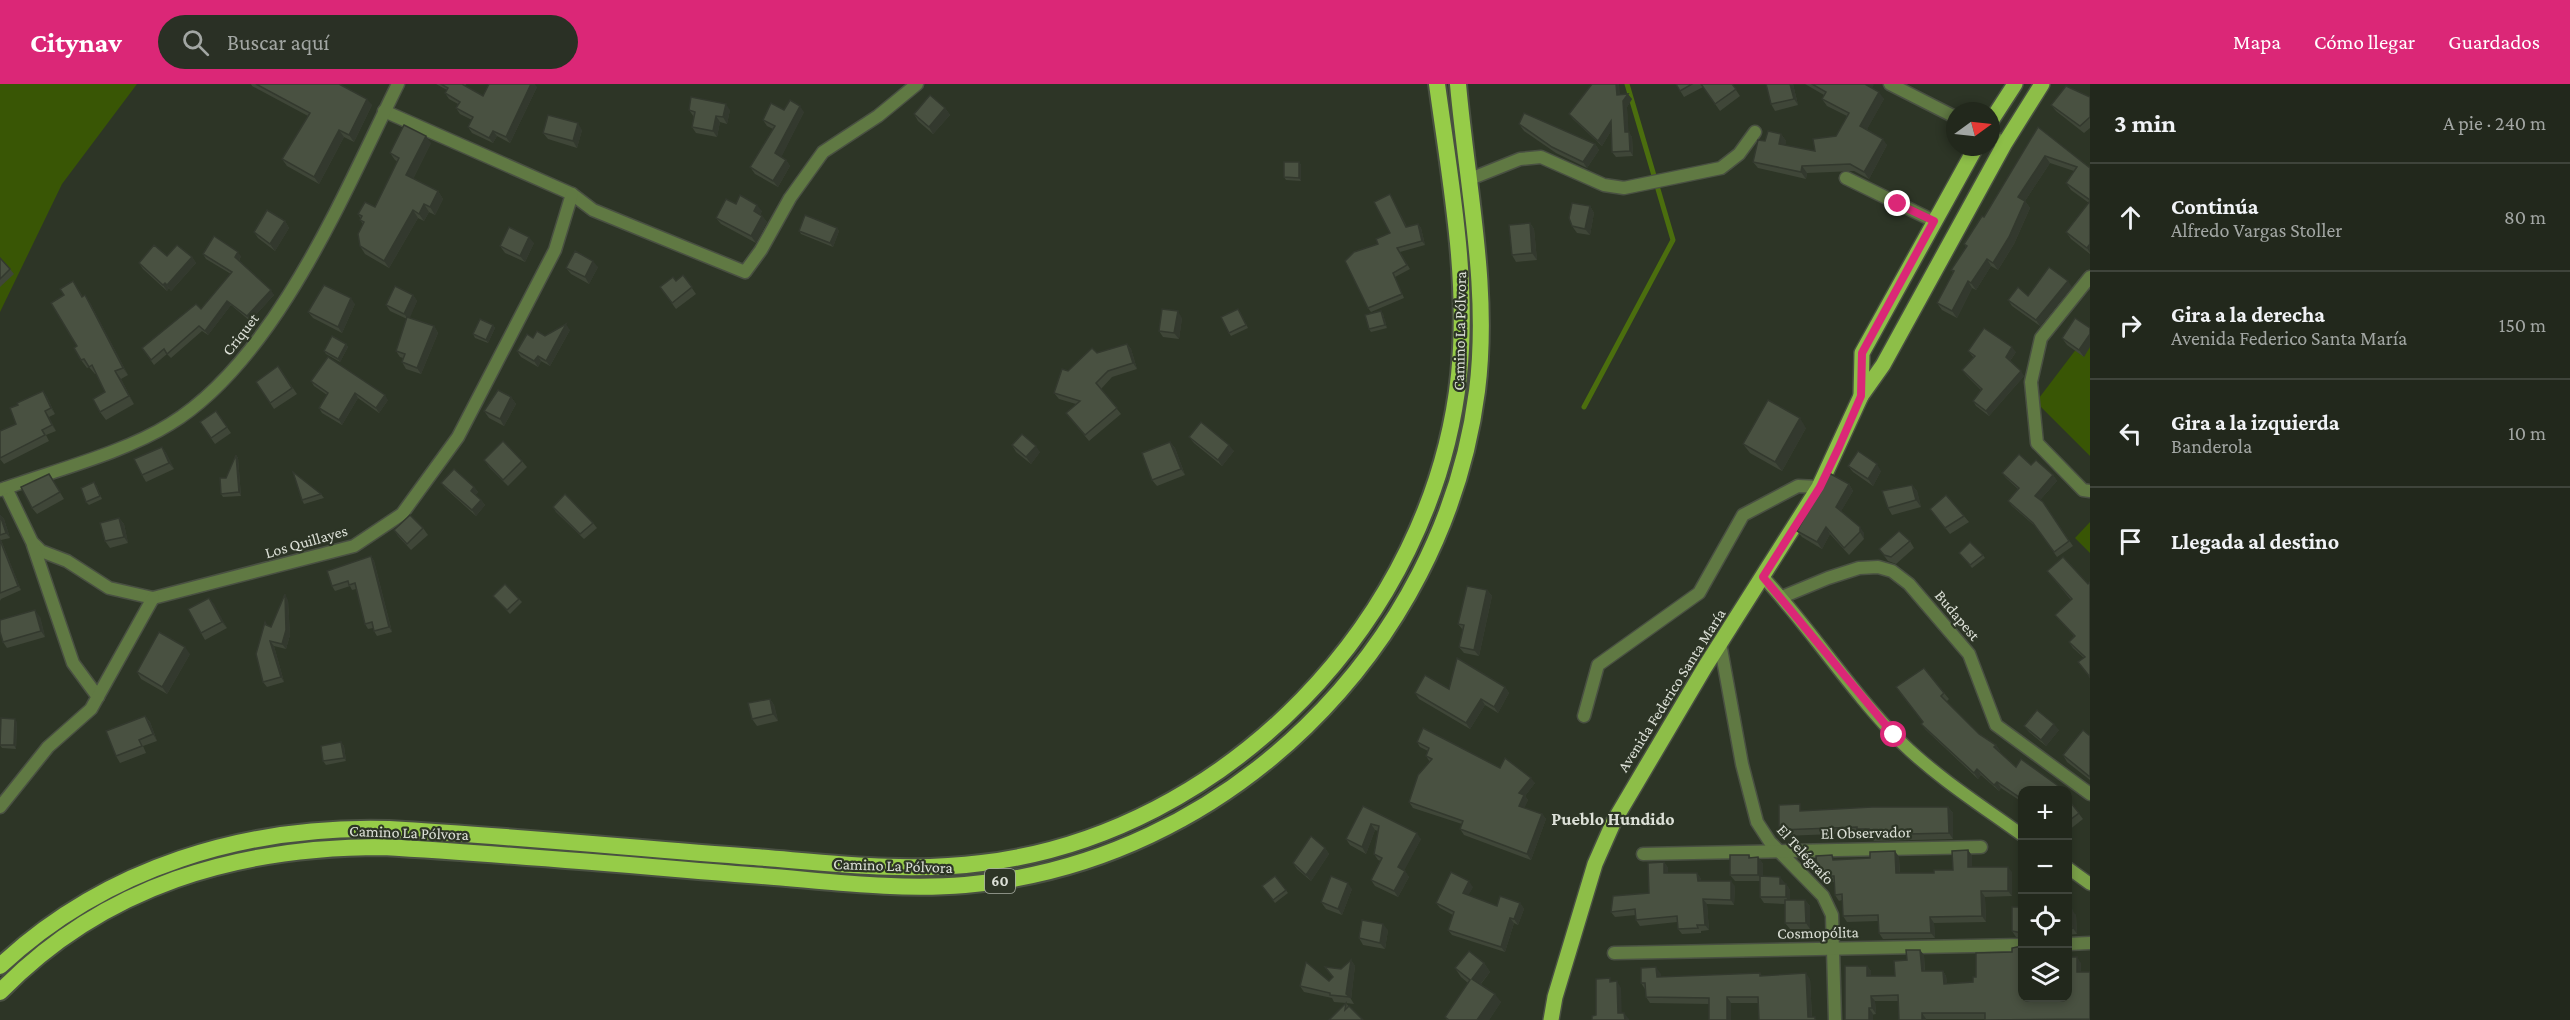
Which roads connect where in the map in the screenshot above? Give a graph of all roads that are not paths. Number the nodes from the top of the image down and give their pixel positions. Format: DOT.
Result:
graph roads {
  1 [pos="398,84"];
  2 [pos="917,84"];
  3 [pos="1437,84"];
  4 [pos="1458,84"];
  5 [pos="1890,84"];
  6 [pos="2015,84"];
  7 [pos="2042,84"];
  8 [pos="2000,107"];
  9 [pos="384,111"];
  10 [pos="1946,112"];
  11 [pos="1755,132"];
  12 [pos="2000,136"];
  13 [pos="1971,156"];
  14 [pos="1989,156"];
  15 [pos="1846,178"];
  16 [pos="1470,179"];
  17 [pos="572,194"];
  18 [pos="1934,221"];
  19 [pos="2090,277"];
  20 [pos="1871,336"];
  21 [pos="1891,350"];
  22 [pos="1861,396"];
  23 [pos="1820,487"];
  24 [pos="3,489"];
  25 [pos="2090,491"];
  26 [pos="32,542"];
  27 [pos="1763,577"];
  28 [pos="1782,597"];
  29 [pos="153,598"];
  30 [pos="1720,643"];
  31 [pos="98,697"];
  32 [pos="1584,716"];
  33 [pos="2090,794"];
  34 [pos="0,807"];
  35 [pos="2018,832"];
  36 [pos="1981,847"];
  37 [pos="1778,850"];
  38 [pos="1643,854"];
  39 [pos="2072,871"];
  40 [pos="2090,884"];
  41 [pos="2090,943"];
  42 [pos="2072,944"];
  43 [pos="2018,945"];
  44 [pos="1833,948"];
  45 [pos="1614,953"];
  46 [pos="0,966"];
  47 [pos="0,992"];
  48 [pos="1551,1020"];
  49 [pos="1835,1020"];
  1 -- 9 [label="street, Criquet"];
  2 -- 17 [label="street"];
  3 -- 46 [label="highway, Camino La Pólvora / 60"];
  4 -- 16 [label="highway, Camino La Pólvora / 60"];
  5 -- 10 [label="street"];
  6 -- 8 [label="main road"];
  7 -- 12 [label="main road, Avenida Federico Santa María"];
  9 -- 17 [label="street"];
  9 -- 24 [label="street, Criquet"];
  11 -- 16 [label="street"];
  13 -- 18 [label="main road, Avenida Federico Santa María"];
  14 -- 21 [label="main road, Avenida Federico Santa María"];
  15 -- 18 [label="street"];
  16 -- 47 [label="highway, Camino La Pólvora / 60"];
  17 -- 29 [label="street, Los Quillayes"];
  18 -- 20 [label="main road, Avenida Federico Santa María"];
  19 -- 25 [label="street"];
  20 -- 21 [label="main road"];
  20 -- 22 [label="main road, Avenida Federico Santa María"];
  21 -- 22 [label="main road, Avenida Federico Santa María"];
  22 -- 23 [label="main road, Avenida Federico Santa María"];
  23 -- 27 [label="main road, Avenida Federico Santa María"];
  23 -- 32 [label="street"];
  24 -- 26 [label="street"];
  26 -- 29 [label="street, Los Quillayes"];
  26 -- 31 [label="street"];
  27 -- 28 [label="main road"];
  27 -- 30 [label="main road, Avenida Federico Santa María"];
  28 -- 33 [label="street, Budapest"];
  28 -- 35 [label="main road"];
  29 -- 31 [label="street"];
  30 -- 37 [label="street, El Telégrafo"];
  30 -- 48 [label="main road, Avenida Federico Santa María"];
  31 -- 34 [label="street"];
  36 -- 37 [label="street, El Observador"];
  37 -- 38 [label="street, El Observador"];
  37 -- 44 [label="street, El Telégrafo"];
  39 -- 40 [label="main road"];
  41 -- 42 [label="street"];
  43 -- 44 [label="street, Cosmopólita"];
  44 -- 45 [label="street, Cosmopólita"];
  44 -- 49 [label="street, El Telégrafo"];
}
